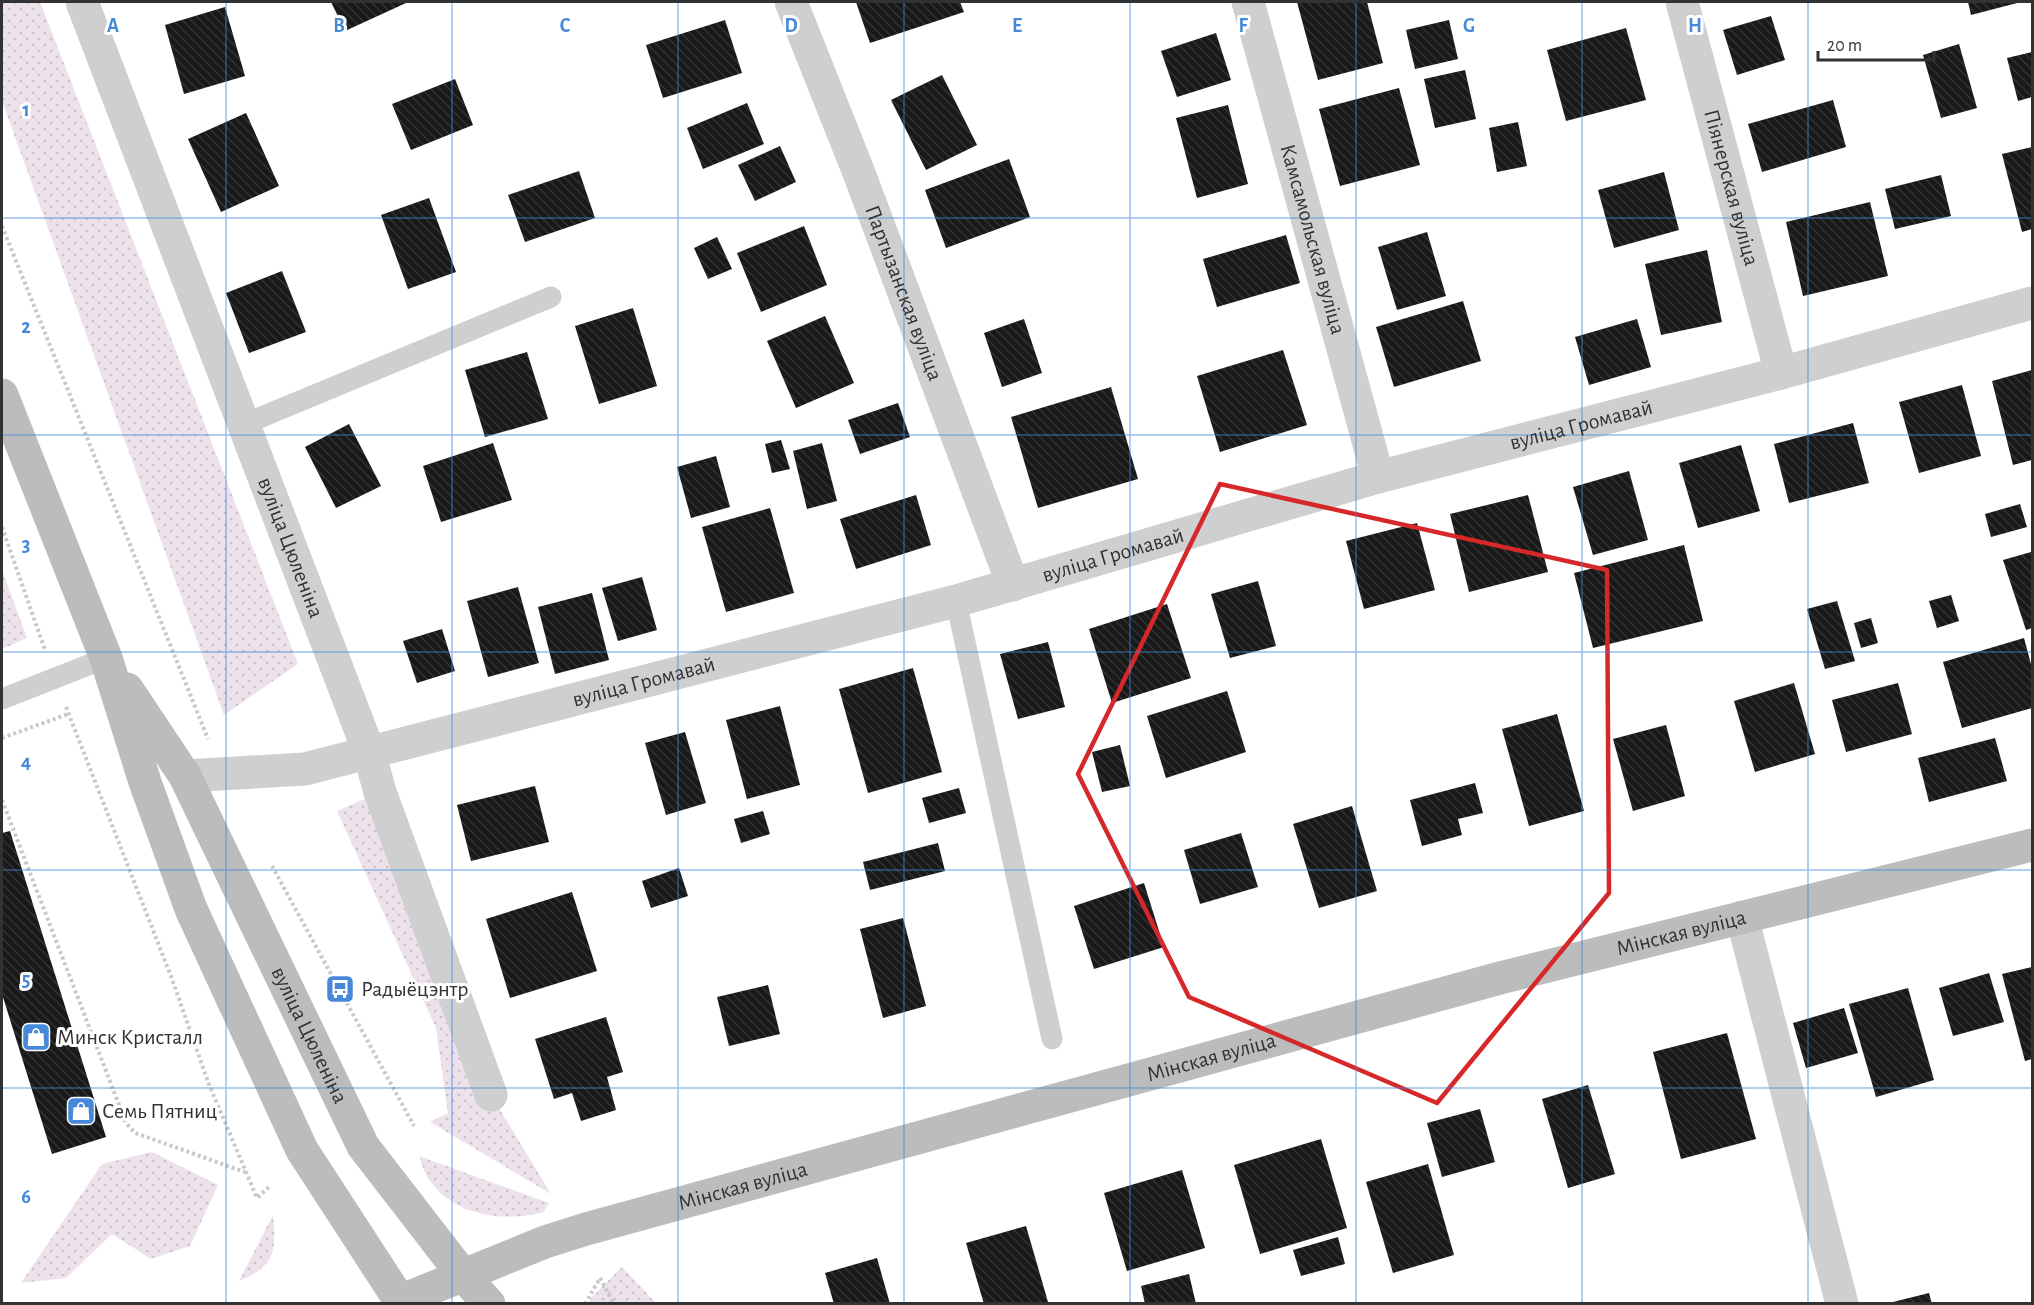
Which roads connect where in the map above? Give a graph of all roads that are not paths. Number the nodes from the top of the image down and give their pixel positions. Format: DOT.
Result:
graph roads {
  1 [pos="792,2"];
  2 [pos="1248,2"];
  3 [pos="1682,2"];
  4 [pos="87,3"];
  5 [pos="551,297"];
  6 [pos="2032,303"];
  7 [pos="1781,373"];
  8 [pos="2,395"];
  9 [pos="242,425"];
  10 [pos="1378,477"];
  11 [pos="1013,585"];
  12 [pos="956,601"];
  13 [pos="106,658"];
  14 [pos="2,699"];
  15 [pos="369,752"];
  16 [pos="185,776"];
  17 [pos="2032,845"];
  18 [pos="1742,917"];
  19 [pos="1052,1039"];
  20 [pos="491,1095"];
  21 [pos="462,1274"];
  22 [pos="401,1302"];
  23 [pos="489,1304"];
  24 [pos="1842,1304"];
  1 -- 11 [label="street, Партызанская вуліца"];
  2 -- 10 [label="street, Камсамольская вуліца"];
  3 -- 7 [label="street, Піянерская вуліца"];
  4 -- 9 [label="street, вуліца Цюленіна"];
  5 -- 9 [label="lane"];
  6 -- 7 [label="street, вуліца Громавай"];
  7 -- 10 [label="street, вуліца Громавай"];
  8 -- 13 [label="main road, вуліца Цюленіна"];
  9 -- 15 [label="street, вуліца Цюленіна"];
  10 -- 11 [label="street, вуліца Громавай"];
  11 -- 12 [label="street, вуліца Громавай"];
  12 -- 15 [label="street, вуліца Громавай"];
  12 -- 19 [label="lane"];
  13 -- 14 [label="lane"];
  13 -- 16 [label="main road, вуліца Цюленіна"];
  13 -- 22 [label="main road, вуліца Цюленіна"];
  15 -- 16 [label="street, вуліца Громавай"];
  15 -- 20 [label="street, вуліца Цюленіна"];
  16 -- 21 [label="main road, вуліца Цюленіна"];
  17 -- 18 [label="main road, Мінская вуліца"];
  18 -- 21 [label="main road, Мінская вуліца"];
  18 -- 24 [label="street"];
  21 -- 22 [label="main road, Мінская вуліца"];
  21 -- 23 [label="main road, вуліца Цюленіна"];
}
